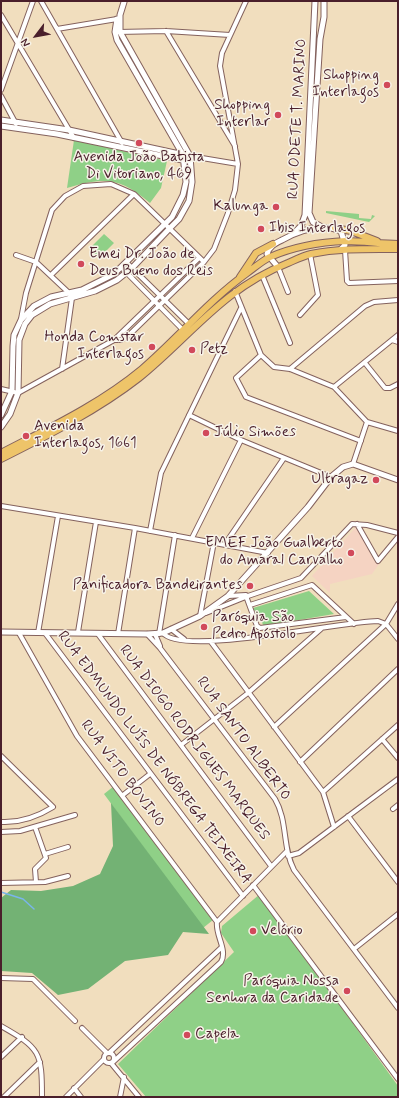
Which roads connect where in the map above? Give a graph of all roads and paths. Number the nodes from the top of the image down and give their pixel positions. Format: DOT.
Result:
graph roads {
  1 [pos="33,1"];
  2 [pos="41,1"];
  3 [pos="124,1"];
  4 [pos="246,1"];
  5 [pos="315,1"];
  6 [pos="324,1"];
  7 [pos="325,10"];
  8 [pos="314,13"];
  9 [pos="1,15"];
  10 [pos="324,17"];
  11 [pos="117,19"];
  12 [pos="314,25"];
  13 [pos="323,25"];
  14 [pos="57,29"];
  15 [pos="166,31"];
  16 [pos="117,32"];
  17 [pos="230,35"];
  18 [pos="18,44"];
  19 [pos="1,90"];
  20 [pos="1,96"];
  21 [pos="1,120"];
  22 [pos="230,120"];
  23 [pos="16,122"];
  24 [pos="222,124"];
  25 [pos="1,126"];
  26 [pos="18,129"];
  27 [pos="69,130"];
  28 [pos="74,138"];
  29 [pos="121,141"];
  30 [pos="124,149"];
  31 [pos="236,149"];
  32 [pos="184,158"];
  33 [pos="191,159"];
  34 [pos="238,164"];
  35 [pos="134,194"];
  36 [pos="166,224"];
  37 [pos="322,227"];
  38 [pos="170,228"];
  39 [pos="335,228"];
  40 [pos="293,234"];
  41 [pos="345,241"];
  42 [pos="274,244"];
  43 [pos="382,244"];
  44 [pos="398,244"];
  45 [pos="398,249"];
  46 [pos="342,250"];
  47 [pos="310,254"];
  48 [pos="16,255"];
  49 [pos="199,258"];
  50 [pos="269,258"];
  51 [pos="36,262"];
  52 [pos="204,262"];
  53 [pos="127,263"];
  54 [pos="278,267"];
  55 [pos="122,268"];
  56 [pos="132,268"];
  57 [pos="126,273"];
  58 [pos="51,275"];
  59 [pos="262,275"];
  60 [pos="238,280"];
  61 [pos="398,281"];
  62 [pos="235,291"];
  63 [pos="288,292"];
  64 [pos="70,295"];
  65 [pos="160,296"];
  66 [pos="165,300"];
  67 [pos="398,300"];
  68 [pos="155,302"];
  69 [pos="159,306"];
  70 [pos="241,308"];
  71 [pos="300,315"];
  72 [pos="21,320"];
  73 [pos="190,324"];
  74 [pos="183,330"];
  75 [pos="398,335"];
  76 [pos="114,340"];
  77 [pos="392,340"];
  78 [pos="398,342"];
  79 [pos="290,343"];
  80 [pos="260,355"];
  81 [pos="365,363"];
  82 [pos="62,369"];
  83 [pos="290,369"];
  84 [pos="398,384"];
  85 [pos="334,387"];
  86 [pos="1,389"];
  87 [pos="15,392"];
  88 [pos="1,415"];
  89 [pos="189,415"];
  90 [pos="366,422"];
  91 [pos="1,427"];
  92 [pos="398,431"];
  93 [pos="241,440"];
  94 [pos="361,442"];
  95 [pos="1,452"];
  96 [pos="284,458"];
  97 [pos="1,459"];
  98 [pos="353,464"];
  99 [pos="331,477"];
  100 [pos="398,480"];
  101 [pos="1,506"];
  102 [pos="58,516"];
  103 [pos="96,522"];
  104 [pos="357,524"];
  105 [pos="135,528"];
  106 [pos="150,531"];
  107 [pos="398,533"];
  108 [pos="175,535"];
  109 [pos="398,536"];
  110 [pos="192,538"];
  111 [pos="214,542"];
  112 [pos="225,544"];
  113 [pos="268,553"];
  114 [pos="228,596"];
  115 [pos="247,596"];
  116 [pos="398,604"];
  117 [pos="250,605"];
  118 [pos="203,615"];
  119 [pos="346,617"];
  120 [pos="354,624"];
  121 [pos="386,624"];
  122 [pos="322,628"];
  123 [pos="171,629"];
  124 [pos="1,632"];
  125 [pos="78,632"];
  126 [pos="19,633"];
  127 [pos="38,633"];
  128 [pos="45,633"];
  129 [pos="98,634"];
  130 [pos="118,634"];
  131 [pos="147,634"];
  132 [pos="159,634"];
  133 [pos="185,639"];
  134 [pos="398,639"];
  135 [pos="211,642"];
  136 [pos="160,648"];
  137 [pos="398,669"];
  138 [pos="248,693"];
  139 [pos="215,720"];
  140 [pos="398,724"];
  141 [pos="274,727"];
  142 [pos="382,739"];
  143 [pos="181,745"];
  144 [pos="1,756"];
  145 [pos="398,758"];
  146 [pos="300,762"];
  147 [pos="150,774"];
  148 [pos="398,779"];
  149 [pos="323,792"];
  150 [pos="123,795"];
  151 [pos="398,805"];
  152 [pos="393,809"];
  153 [pos="75,815"];
  154 [pos="348,816"];
  155 [pos="1,822"];
  156 [pos="35,827"];
  157 [pos="334,827"];
  158 [pos="1,832"];
  159 [pos="68,847"];
  160 [pos="45,854"];
  161 [pos="288,854"];
  162 [pos="271,866"];
  163 [pos="68,876"];
  164 [pos="36,882"];
  165 [pos="398,882"];
  166 [pos="1,883"];
  167 [pos="253,885"];
  168 [pos="243,896"];
  169 [pos="398,914"];
  170 [pos="217,922"];
  171 [pos="222,947"];
  172 [pos="354,949"];
  173 [pos="1,978"];
  174 [pos="181,987"];
  175 [pos="187,993"];
  176 [pos="398,1008"];
  177 [pos="75,1021"];
  178 [pos="1,1026"];
  179 [pos="82,1028"];
  180 [pos="22,1038"];
  181 [pos="108,1053"];
  182 [pos="1,1057"];
  183 [pos="104,1059"];
  184 [pos="40,1062"];
  185 [pos="112,1062"];
  186 [pos="124,1077"];
  187 [pos="398,1079"];
  188 [pos="74,1088"];
  189 [pos="4,1097"];
  190 [pos="42,1097"];
  191 [pos="66,1097"];
  192 [pos="81,1097"];
  193 [pos="120,1097"];
  194 [pos="139,1097"];
  1 -- 18 [label="street"];
  2 -- 14 [label="street"];
  3 -- 11 [label="street"];
  3 -- 16 [label="street"];
  4 -- 17 [label="street"];
  5 -- 8 [label="street, RUA ODETE T. MARINO"];
  6 -- 7 [label="street, RUA ODETE T. MARINO"];
  7 -- 8 [label="street"];
  7 -- 10 [label="street, RUA ODETE T. MARINO"];
  8 -- 10 [label="street"];
  8 -- 12 [label="street, RUA ODETE T. MARINO"];
  9 -- 18 [label="street"];
  10 -- 13 [label="street, RUA ODETE T. MARINO"];
  11 -- 14 [label="street"];
  11 -- 16 [label="street"];
  12 -- 13 [label="street"];
  12 -- 40 [label="street, RUA ODETE T. MARINO"];
  13 -- 37 [label="street, RUA ODETE T. MARINO"];
  14 -- 29 [label="street"];
  15 -- 16 [label="street"];
  15 -- 17 [label="street"];
  15 -- 24 [label="street"];
  16 -- 32 [label="street"];
  16 -- 33 [label="street"];
  17 -- 22 [label="street"];
  18 -- 19 [label="street"];
  18 -- 27 [label="street"];
  20 -- 23 [label="street"];
  21 -- 23 [label="street"];
  22 -- 24 [label="street"];
  22 -- 31 [label="street"];
  23 -- 26 [label="street"];
  23 -- 27 [label="street"];
  24 -- 31 [label="street"];
  25 -- 26 [label="street"];
  26 -- 28 [label="street"];
  27 -- 28 [label="street"];
  27 -- 29 [label="street"];
  28 -- 30 [label="street"];
  29 -- 30 [label="street"];
  29 -- 32 [label="street"];
  30 -- 32 [label="street"];
  31 -- 34 [label="street"];
  32 -- 33 [label="street"];
  32 -- 36 [label="street"];
  33 -- 34 [label="street"];
  33 -- 38 [label="street"];
  34 -- 52 [label="street"];
  35 -- 36 [label="street"];
  35 -- 51 [label="street"];
  35 -- 58 [label="street"];
  36 -- 38 [label="street"];
  36 -- 53 [label="street"];
  37 -- 39 [label="street"];
  37 -- 40 [label="street"];
  38 -- 49 [label="street"];
  38 -- 56 [label="street"];
  39 -- 41 [label="street"];
  39 -- 43 [label="main road"];
  40 -- 42 [label="street"];
  41 -- 43 [label="main road"];
  41 -- 46 [label="street"];
  41 -- 50 [label="main road"];
  42 -- 50 [label="street"];
  42 -- 60 [label="main road"];
  43 -- 44 [label="main road"];
  45 -- 46 [label="main road"];
  46 -- 47 [label="main road"];
  46 -- 61 [label="street"];
  47 -- 54 [label="main road"];
  47 -- 71 [label="street"];
  48 -- 51 [label="street"];
  49 -- 52 [label="street"];
  49 -- 65 [label="street"];
  50 -- 54 [label="street"];
  50 -- 60 [label="main road"];
  51 -- 58 [label="street"];
  51 -- 72 [label="street"];
  52 -- 66 [label="street"];
  53 -- 55 [label="street"];
  53 -- 56 [label="street"];
  54 -- 59 [label="main road"];
  54 -- 63 [label="street"];
  55 -- 57 [label="street"];
  55 -- 64 [label="street"];
  56 -- 57 [label="street"];
  56 -- 65 [label="street"];
  57 -- 64 [label="street"];
  57 -- 68 [label="street"];
  58 -- 64 [label="street"];
  59 -- 62 [label="main road"];
  59 -- 79 [label="street"];
  60 -- 73 [label="main road"];
  62 -- 70 [label="street"];
  62 -- 97 [label="main road"];
  64 -- 72 [label="street"];
  64 -- 82 [label="street"];
  64 -- 87 [label="street"];
  65 -- 66 [label="street"];
  65 -- 68 [label="street"];
  66 -- 69 [label="street"];
  66 -- 73 [label="street"];
  67 -- 83 [label="street"];
  68 -- 69 [label="street"];
  68 -- 76 [label="street"];
  69 -- 74 [label="street"];
  69 -- 76 [label="street"];
  70 -- 80 [label="street"];
  70 -- 89 [label="street"];
  72 -- 87 [label="street"];
  73 -- 74 [label="main road"];
  74 -- 95 [label="main road"];
  75 -- 77 [label="street"];
  76 -- 82 [label="street"];
  77 -- 78 [label="street"];
  77 -- 81 [label="street"];
  80 -- 83 [label="street"];
  80 -- 94 [label="street"];
  81 -- 84 [label="street"];
  81 -- 85 [label="street"];
  82 -- 87 [label="street"];
  83 -- 85 [label="street"];
  85 -- 90 [label="street"];
  86 -- 87 [label="street"];
  87 -- 88 [label="street"];
  87 -- 91 [label="street"];
  89 -- 93 [label="street"];
  89 -- 106 [label="street"];
  90 -- 92 [label="street"];
  90 -- 94 [label="street"];
  93 -- 96 [label="street"];
  93 -- 110 [label="street"];
  94 -- 98 [label="street"];
  96 -- 99 [label="street"];
  96 -- 112 [label="street"];
  98 -- 99 [label="street"];
  98 -- 100 [label="street"];
  99 -- 113 [label="street"];
  101 -- 102 [label="street"];
  102 -- 103 [label="street"];
  102 -- 127 [label="street"];
  103 -- 105 [label="street"];
  103 -- 125 [label="street"];
  104 -- 107 [label="street"];
  104 -- 109 [label="street"];
  104 -- 115 [label="street"];
  105 -- 106 [label="street"];
  105 -- 130 [label="street"];
  106 -- 108 [label="street"];
  108 -- 110 [label="street"];
  108 -- 132 [label="street"];
  110 -- 111 [label="street"];
  111 -- 112 [label="street"];
  111 -- 118 [label="street"];
  112 -- 113 [label="street"];
  113 -- 114 [label="street"];
  114 -- 115 [label="street"];
  114 -- 118 [label="street"];
  115 -- 117 [label="street"];
  115 -- 118 [label="street"];
  116 -- 121 [label="street"];
  117 -- 119 [label="street"];
  117 -- 119 [label="street"];
  118 -- 123 [label="street"];
  119 -- 120 [label="street"];
  120 -- 121 [label="street"];
  120 -- 122 [label="street"];
  121 -- 134 [label="street"];
  121 -- 141 [label="street"];
  122 -- 135 [label="street"];
  122 -- 138 [label="street"];
  123 -- 132 [label="street"];
  123 -- 133 [label="street"];
  124 -- 126 [label="street"];
  125 -- 128 [label="street"];
  125 -- 129 [label="street"];
  126 -- 127 [label="street"];
  126 -- 150 [label="street, RUA VITO BOVINO"];
  127 -- 128 [label="street"];
  128 -- 147 [label="street, RUA EDMUNDO LUÍS DE NÓBREGA TEIXEIRA"];
  129 -- 130 [label="street"];
  129 -- 143 [label="street, RUA DIOGO RODRIGUES MARQUES"];
  130 -- 131 [label="street"];
  131 -- 132 [label="street"];
  131 -- 136 [label="street, RUA SANTO ALBERTO"];
  132 -- 133 [label="street"];
  132 -- 136 [label="street, RUA SANTO ALBERTO"];
  133 -- 135 [label="street"];
  135 -- 138 [label="street"];
  136 -- 139 [label="street, RUA SANTO ALBERTO"];
  137 -- 146 [label="street"];
  138 -- 139 [label="street"];
  138 -- 141 [label="street"];
  139 -- 143 [label="street"];
  139 -- 161 [label="street, RUA SANTO ALBERTO"];
  140 -- 142 [label="street"];
  141 -- 146 [label="street"];
  142 -- 145 [label="street"];
  142 -- 149 [label="street"];
  143 -- 162 [label="street, RUA DIOGO RODRIGUES MARQUES"];
  144 -- 155 [label="street"];
  146 -- 149 [label="street"];
  147 -- 150 [label="street"];
  147 -- 168 [label="street, RUA EDMUNDO LUÍS DE NÓBREGA TEIXEIRA"];
  148 -- 154 [label="street"];
  149 -- 157 [label="street"];
  150 -- 170 [label="street, RUA VITO BOVINO"];
  151 -- 152 [label="street"];
  153 -- 156 [label="street"];
  154 -- 157 [label="street"];
  154 -- 165 [label="street"];
  156 -- 158 [label="street"];
  156 -- 160 [label="street"];
  157 -- 161 [label="street"];
  159 -- 160 [label="street"];
  160 -- 164 [label="street"];
  161 -- 162 [label="street"];
  161 -- 172 [label="street, RUA SANTO ALBERTO"];
  162 -- 167 [label="street"];
  163 -- 164 [label="street"];
  164 -- 166 [label="street"];
  167 -- 168 [label="street"];
  167 -- 187 [label="street"];
  168 -- 170 [label="street"];
  169 -- 172 [label="street"];
  170 -- 171 [label="street"];
  171 -- 174 [label="street"];
  171 -- 175 [label="street"];
  172 -- 176 [label="street, RUA SANTO ALBERTO"];
  173 -- 177 [label="street"];
  174 -- 175 [label="street"];
  174 -- 181 [label="street"];
  175 -- 185 [label="street"];
  178 -- 180 [label="street"];
  179 -- 181 [label="street"];
  180 -- 182 [label="street"];
  180 -- 184 [label="street"];
  181 -- 183 [label="street"];
  181 -- 185 [label="street"];
  183 -- 185 [label="street"];
  183 -- 188 [label="street"];
  184 -- 189 [label="street"];
  184 -- 190 [label="street"];
  185 -- 186 [label="street"];
  186 -- 193 [label="street"];
  186 -- 194 [label="street"];
  188 -- 191 [label="street"];
  188 -- 192 [label="street"];
}
